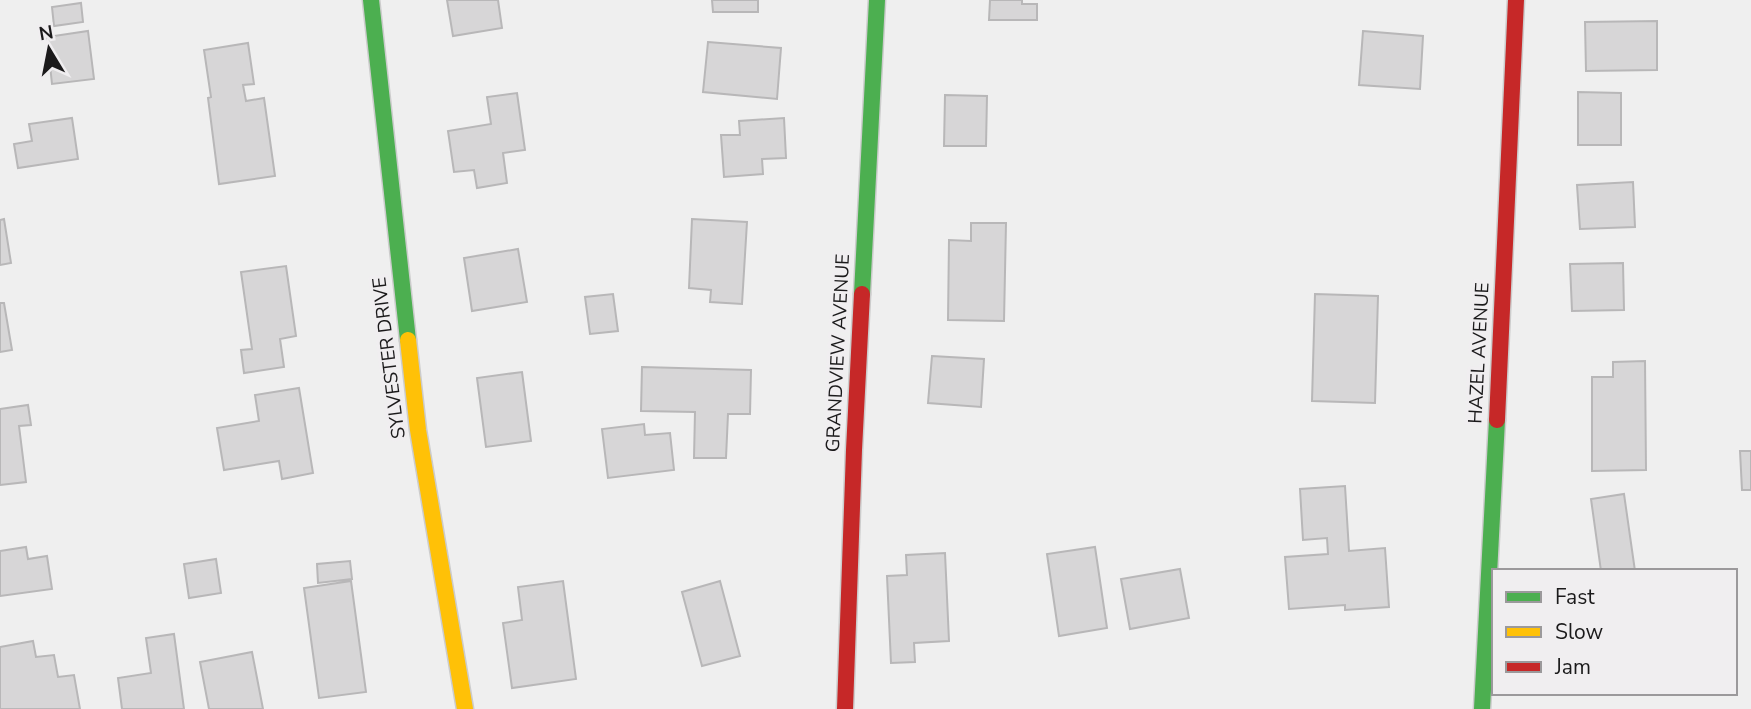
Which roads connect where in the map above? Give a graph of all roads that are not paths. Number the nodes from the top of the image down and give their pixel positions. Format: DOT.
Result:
graph roads {
  1 [pos="371,0"];
  2 [pos="877,0"];
  3 [pos="1516,0"];
  4 [pos="465,709"];
  5 [pos="845,709"];
  6 [pos="1482,709"];
  1 -- 4 [label="street, SYLVESTER DRIVE"];
  2 -- 5 [label="street, GRANDVIEW AVENUE"];
  3 -- 6 [label="street, HAZEL AVENUE"];
}
